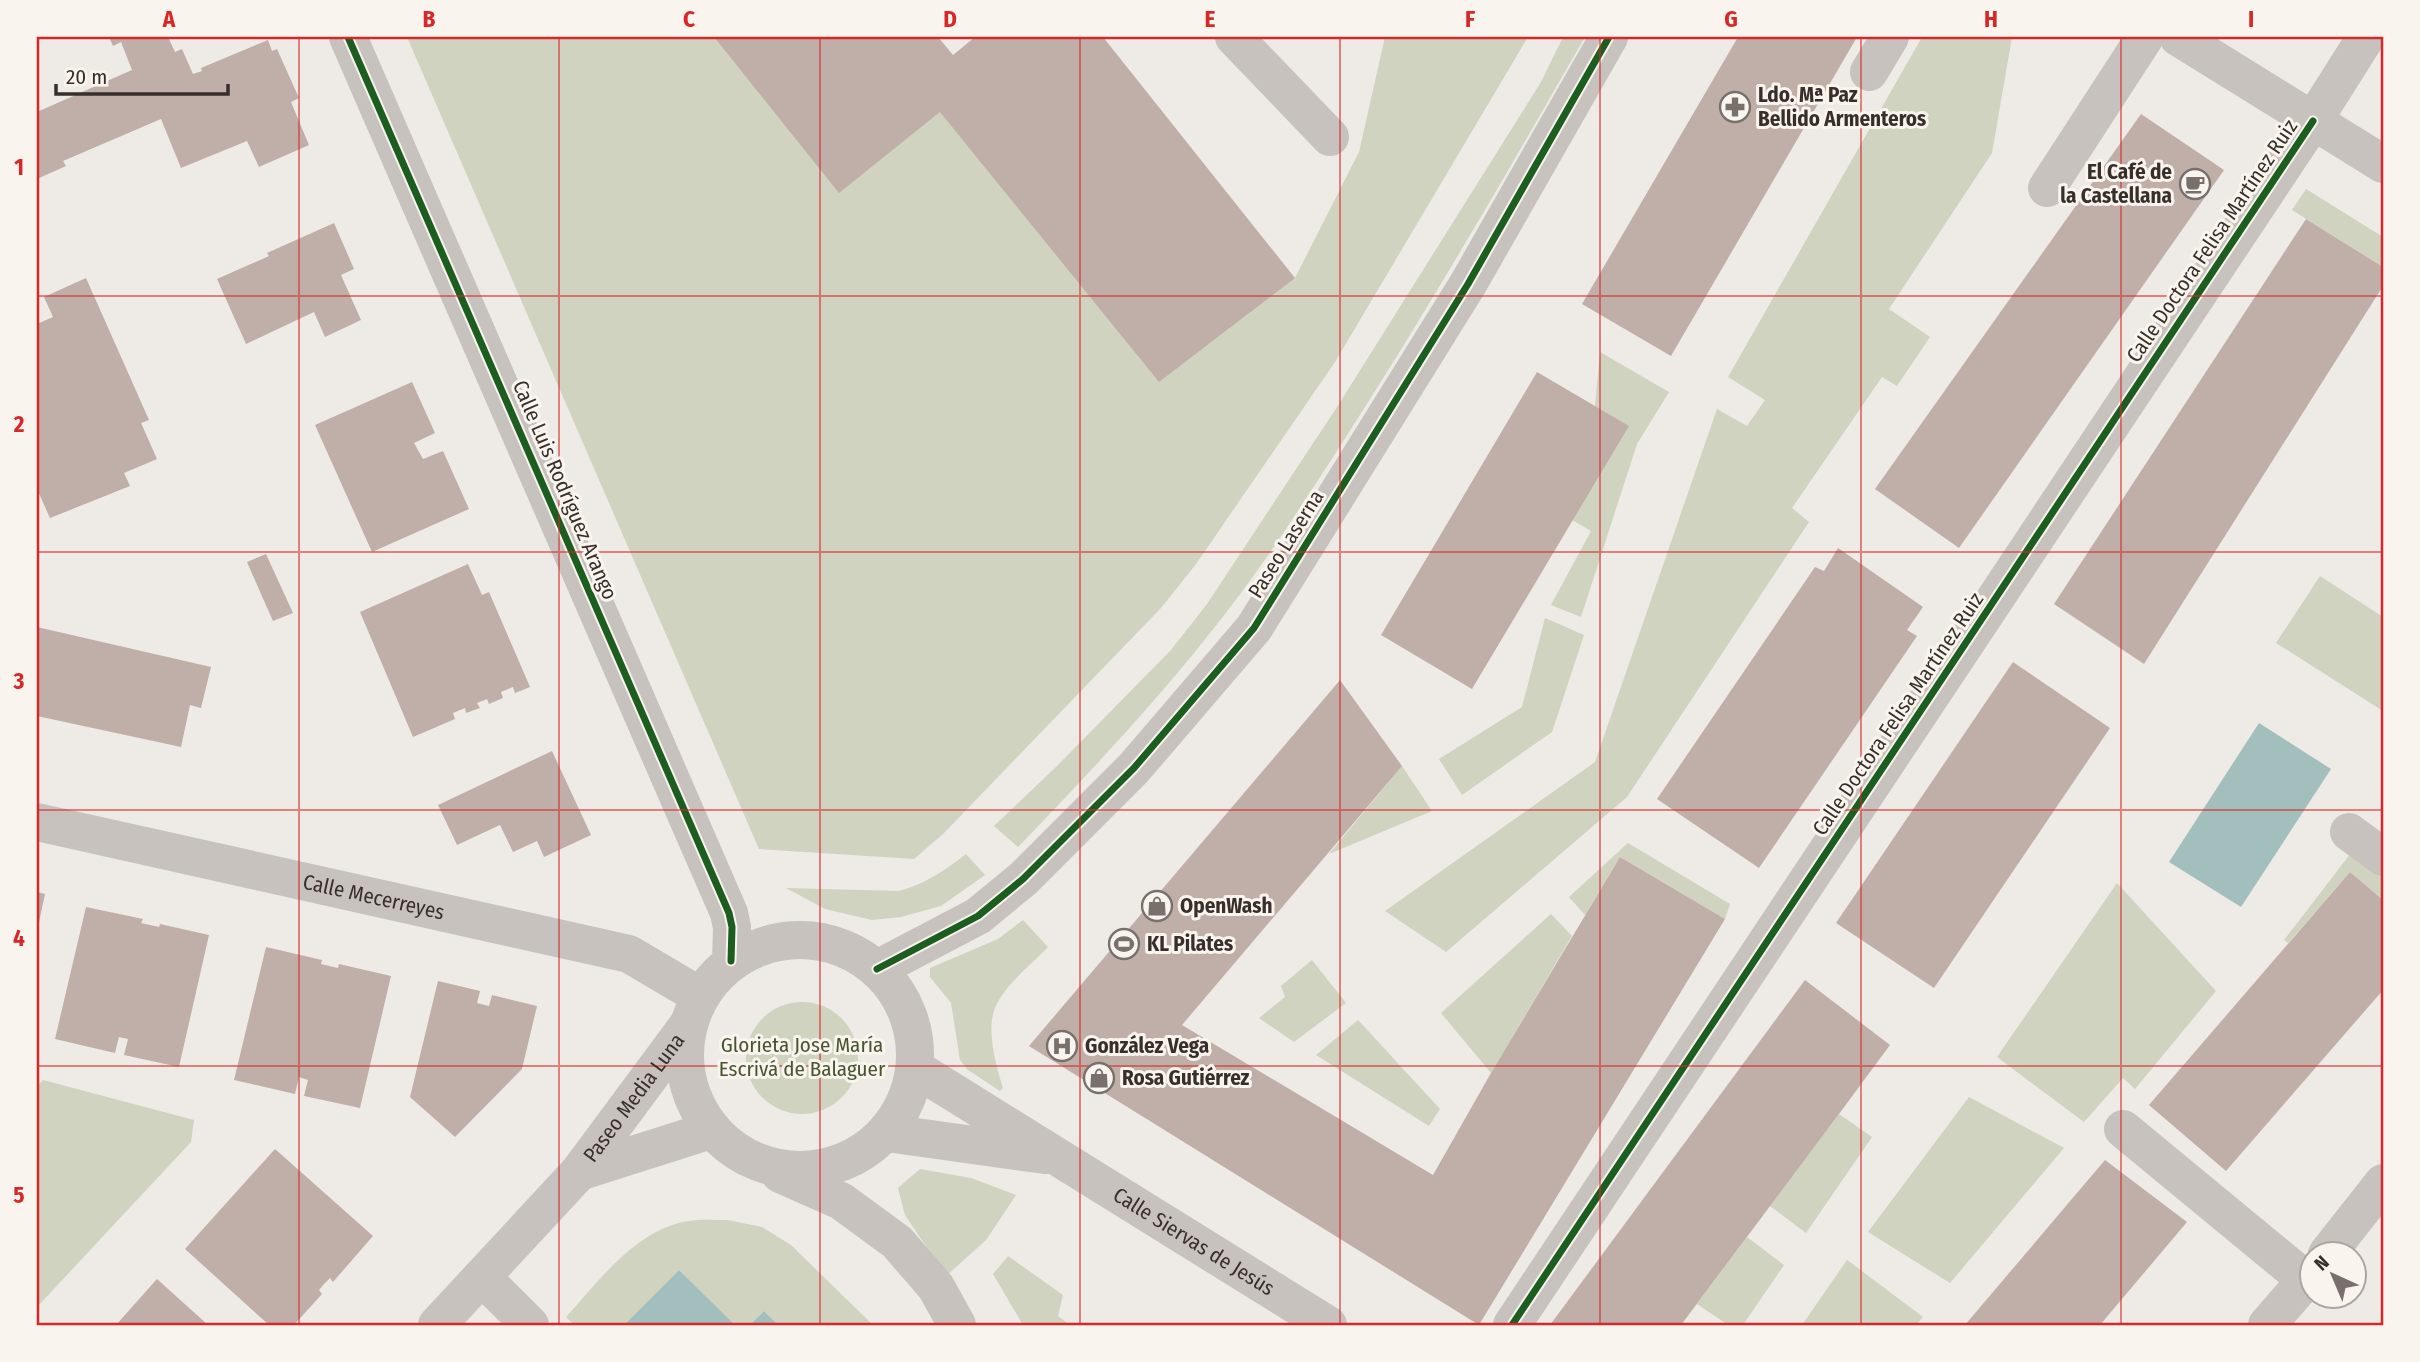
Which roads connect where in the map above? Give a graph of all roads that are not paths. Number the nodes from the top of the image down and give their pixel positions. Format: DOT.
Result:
graph roads {
  1 [pos="348,37"];
  2 [pos="1234,37"];
  3 [pos="1609,37"];
  4 [pos="1889,37"];
  5 [pos="2145,37"];
  6 [pos="2178,37"];
  7 [pos="2366,37"];
  8 [pos="1869,72"];
  9 [pos="2313,121"];
  10 [pos="1330,137"];
  11 [pos="2383,164"];
  12 [pos="2047,188"];
  13 [pos="37,822"];
  14 [pos="2349,832"];
  15 [pos="2383,857"];
  16 [pos="731,961"];
  17 [pos="877,969"];
  18 [pos="694,1009"];
  19 [pos="916,1069"];
  20 [pos="2123,1129"];
  21 [pos="711,1130"];
  22 [pos="887,1133"];
  23 [pos="1061,1158"];
  24 [pos="762,1166"];
  25 [pos="579,1172"];
  26 [pos="2383,1183"];
  27 [pos="2338,1240"];
  28 [pos="2298,1257"];
  29 [pos="482,1277"];
  30 [pos="2298,1289"];
  31 [pos="437,1325"];
  32 [pos="530,1325"];
  33 [pos="957,1325"];
  34 [pos="1328,1325"];
  35 [pos="1512,1325"];
  36 [pos="2267,1325"];
  1 -- 16 [label="street, Calle Luis Rodríguez Arango"];
  2 -- 10 [label="street"];
  3 -- 17 [label="street, Paseo Laserna"];
  4 -- 8 [label="street"];
  5 -- 12 [label="street"];
  6 -- 9 [label="street"];
  7 -- 9 [label="street, Calle Doctora Felisa Martínez Ruiz"];
  9 -- 11 [label="street"];
  9 -- 35 [label="street, Calle Doctora Felisa Martínez Ruiz"];
  13 -- 18 [label="street, Calle Mecerreyes"];
  14 -- 15 [label="street"];
  16 -- 17 [label="street"];
  16 -- 18 [label="street"];
  17 -- 19 [label="street"];
  18 -- 21 [label="street"];
  18 -- 25 [label="street, Paseo Media Luna"];
  19 -- 22 [label="street"];
  19 -- 23 [label="street, Calle Siervas de Jesús"];
  20 -- 28 [label="street"];
  21 -- 24 [label="street"];
  21 -- 25 [label="street, Paseo Media Luna"];
  22 -- 23 [label="street, Calle Siervas de Jesús"];
  22 -- 24 [label="street"];
  23 -- 34 [label="street, Calle Siervas de Jesús"];
  24 -- 33 [label="street"];
  25 -- 29 [label="street, Paseo Media Luna"];
  26 -- 27 [label="street"];
  29 -- 31 [label="street, Paseo Media Luna"];
  29 -- 32 [label="street"];
  30 -- 36 [label="street"];
}
